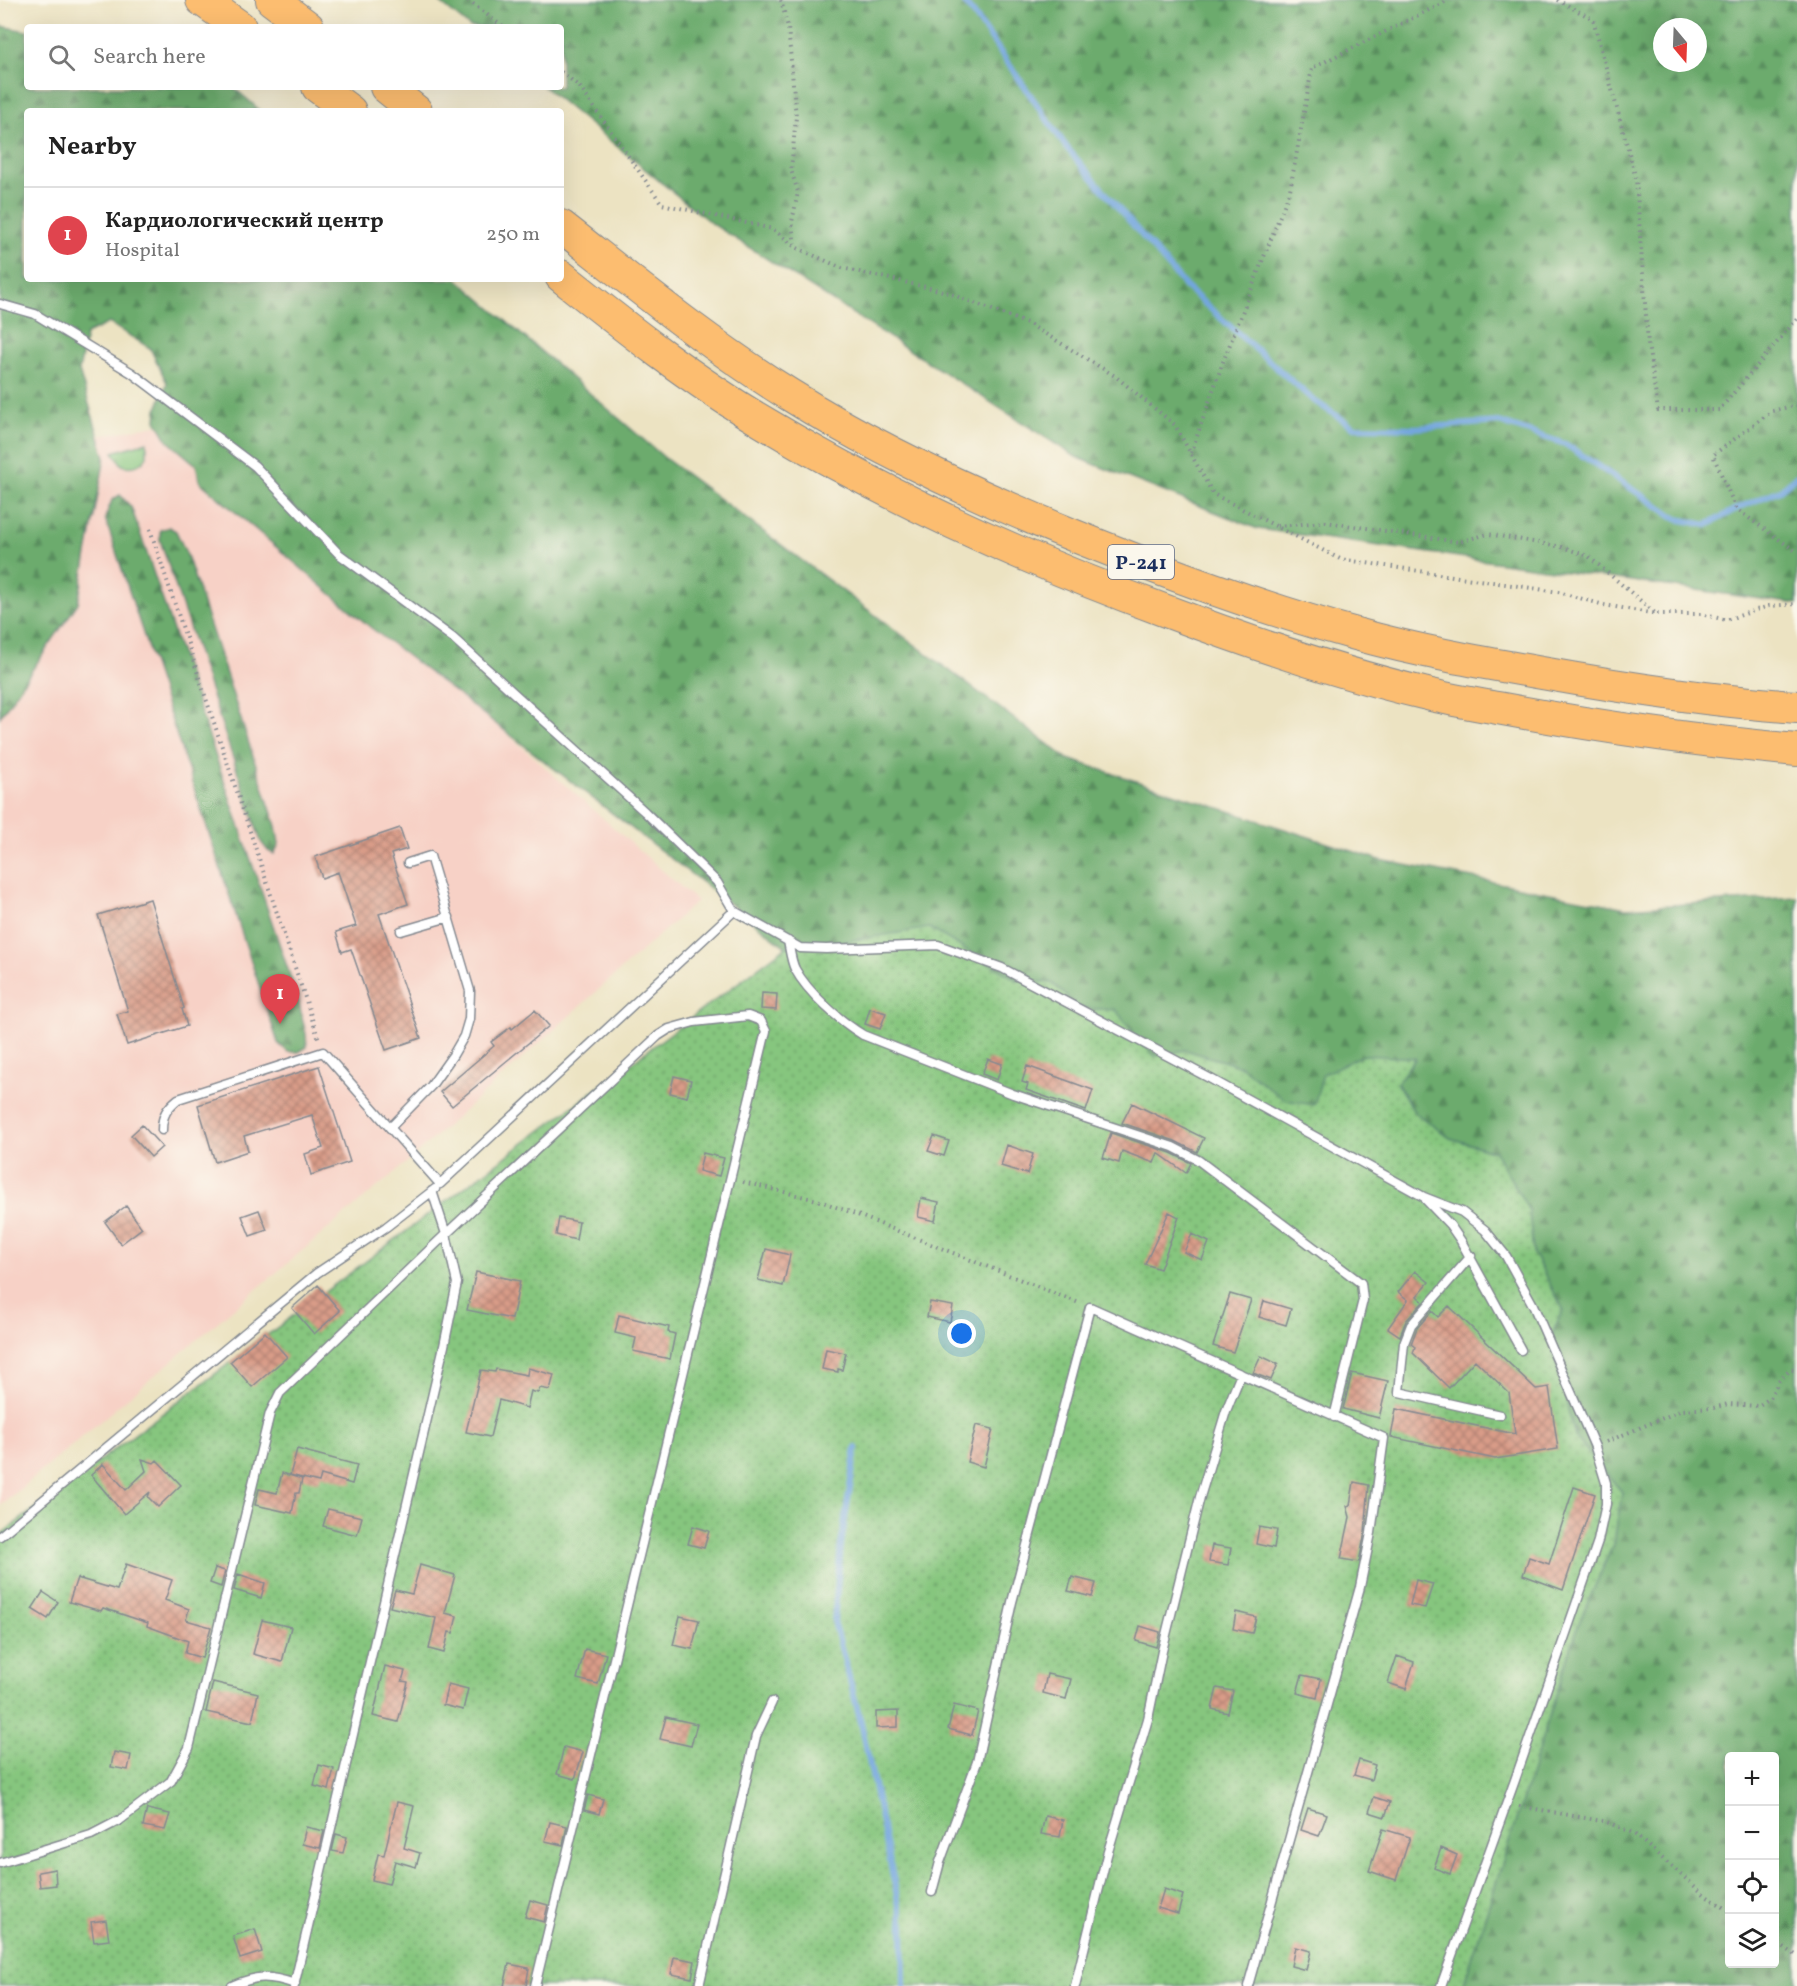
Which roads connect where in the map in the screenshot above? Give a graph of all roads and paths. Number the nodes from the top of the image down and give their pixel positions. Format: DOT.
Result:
graph roads {
  1 [pos="202,0"];
  2 [pos="272,0"];
  3 [pos="468,0"];
  4 [pos="781,0"];
  5 [pos="1449,0"];
  6 [pos="1557,0"];
  7 [pos="236,24"];
  8 [pos="305,24"];
  9 [pos="499,24"];
  10 [pos="564,74"];
  11 [pos="322,90"];
  12 [pos="390,90"];
  13 [pos="346,108"];
  14 [pos="412,108"];
  15 [pos="564,228"];
  16 [pos="795,247"];
  17 [pos="564,278"];
  18 [pos="0,304"];
  19 [pos="1797,319"];
  20 [pos="1797,405"];
  21 [pos="1191,454"];
  22 [pos="1277,526"];
  23 [pos="150,529"];
  24 [pos="1797,552"];
  25 [pos="1797,604"];
  26 [pos="1656,614"];
  27 [pos="1797,707"];
  28 [pos="1797,750"];
  29 [pos="408,863"];
  30 [pos="734,911"];
  31 [pos="449,916"];
  32 [pos="401,931"];
  33 [pos="788,941"];
  34 [pos="323,1052"];
  35 [pos="390,1128"];
  36 [pos="162,1130"];
  37 [pos="730,1179"];
  38 [pos="440,1184"];
  39 [pos="432,1191"];
  40 [pos="1424,1197"];
  41 [pos="446,1234"];
  42 [pos="1471,1256"];
  43 [pos="1089,1307"];
  44 [pos="1521,1350"];
  45 [pos="1797,1370"];
  46 [pos="1241,1374"];
  47 [pos="1500,1415"];
  48 [pos="1334,1416"];
  49 [pos="1595,1447"];
  50 [pos="0,1536"];
  51 [pos="772,1702"];
  52 [pos="1506,1804"];
  53 [pos="0,1863"];
  54 [pos="932,1892"];
  55 [pos="1725,1908"];
  56 [pos="1779,1943"];
  57 [pos="1797,1956"];
  58 [pos="294,1985"];
  59 [pos="232,1986"];
  60 [pos="535,1986"];
  61 [pos="699,1986"];
  62 [pos="1075,1986"];
  63 [pos="1248,1986"];
  64 [pos="1441,1986"];
  1 -- 7 [label="highway"];
  2 -- 8 [label="highway"];
  3 -- 9 [label="path"];
  4 -- 16 [label="path"];
  5 -- 21 [label="path"];
  6 -- 19 [label="path"];
  10 -- 16 [label="path"];
  11 -- 13 [label="highway"];
  12 -- 14 [label="highway"];
  15 -- 27 [label="highway, Р-241"];
  16 -- 21 [label="path"];
  17 -- 28 [label="highway, Р-241"];
  18 -- 30 [label="lane"];
  20 -- 24 [label="path"];
  21 -- 22 [label="path"];
  22 -- 26 [label="path"];
  22 -- 26 [label="path"];
  23 -- 34 [label="path"];
  25 -- 26 [label="path"];
  29 -- 31 [label="lane"];
  30 -- 33 [label="lane"];
  30 -- 38 [label="lane"];
  31 -- 32 [label="lane"];
  31 -- 35 [label="lane"];
  33 -- 40 [label="lane"];
  33 -- 48 [label="lane"];
  34 -- 35 [label="lane"];
  34 -- 36 [label="lane"];
  35 -- 38 [label="lane"];
  37 -- 41 [label="lane"];
  37 -- 43 [label="path"];
  37 -- 60 [label="lane"];
  38 -- 39 [label="lane"];
  39 -- 41 [label="lane"];
  39 -- 50 [label="lane"];
  40 -- 42 [label="lane"];
  40 -- 49 [label="lane"];
  41 -- 53 [label="lane"];
  41 -- 58 [label="lane"];
  42 -- 44 [label="lane"];
  42 -- 47 [label="lane"];
  43 -- 46 [label="lane"];
  43 -- 54 [label="lane"];
  45 -- 49 [label="path"];
  46 -- 48 [label="lane"];
  46 -- 62 [label="lane"];
  48 -- 63 [label="lane"];
  49 -- 52 [label="lane"];
  51 -- 61 [label="lane"];
  52 -- 55 [label="path"];
  52 -- 64 [label="lane"];
  56 -- 57 [label="path"];
  58 -- 59 [label="lane"];
}
